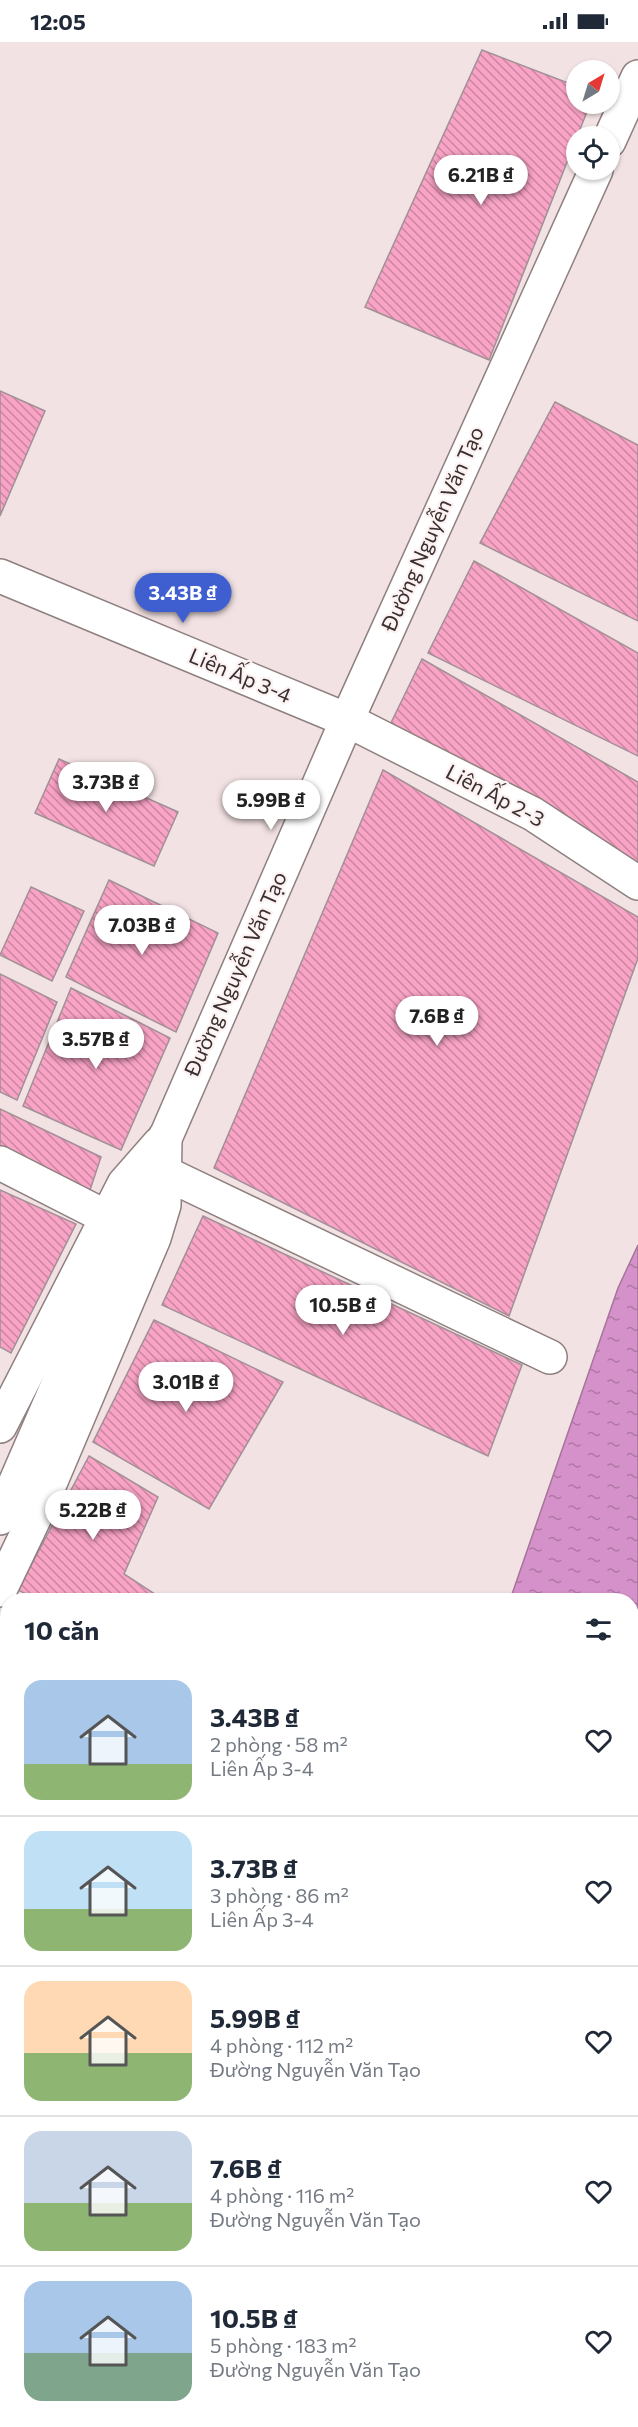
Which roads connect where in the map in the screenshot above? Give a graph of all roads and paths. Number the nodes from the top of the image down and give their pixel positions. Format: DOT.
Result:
graph roads {
  1 [pos="638,77"];
  2 [pos="616,126"];
  3 [pos="591,180"];
  4 [pos="0,576"];
  5 [pos="347,720"];
  6 [pos="638,883"];
  7 [pos="165,1137"];
  8 [pos="0,1163"];
  9 [pos="165,1173"];
  10 [pos="106,1217"];
  11 [pos="550,1357"];
  12 [pos="0,1426"];
  13 [pos="0,1518"];
  14 [pos="0,1590"];
  1 -- 2 [label="street"];
  3 -- 5 [label="street, Đường Nguyễn Văn Tạo"];
  4 -- 5 [label="street, Liên Ấp 3-4"];
  5 -- 6 [label="street, Liên Ấp 2-3"];
  5 -- 7 [label="street, Đường Nguyễn Văn Tạo"];
  7 -- 9 [label="street"];
  7 -- 10 [label="street"];
  7 -- 13 [label="street, Đường Nguyễn Văn Tạo"];
  8 -- 10 [label="street"];
  9 -- 11 [label="street"];
  9 -- 14 [label="street"];
  10 -- 12 [label="street"];
}
